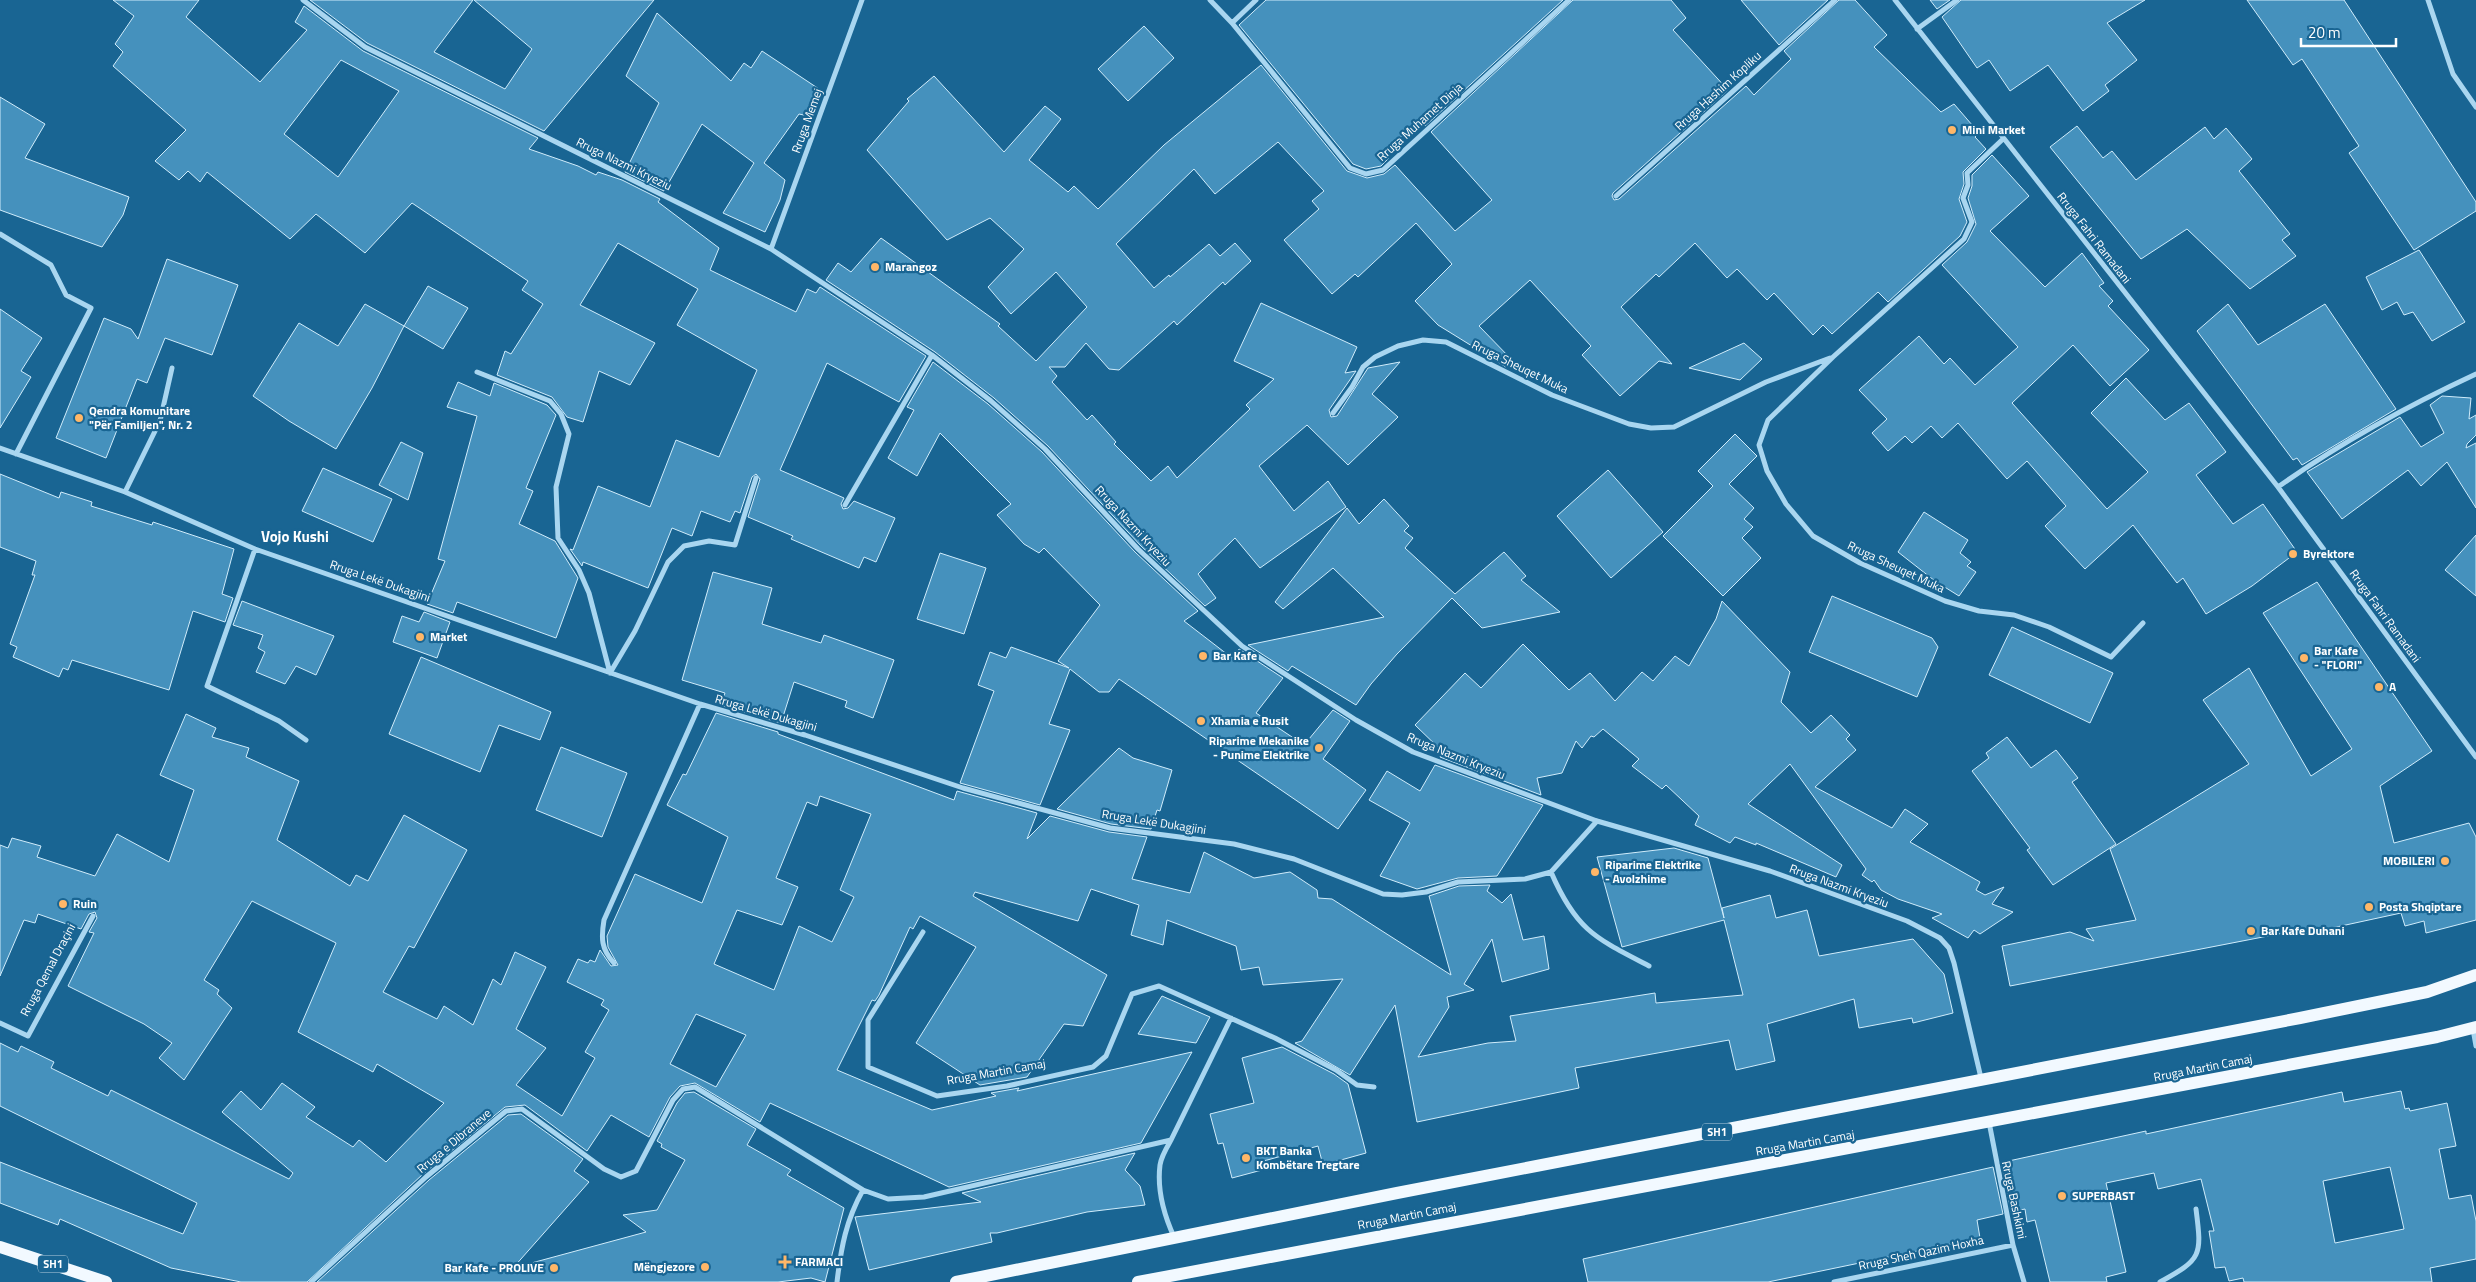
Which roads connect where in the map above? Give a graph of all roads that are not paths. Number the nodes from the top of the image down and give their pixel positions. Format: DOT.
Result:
graph roads {
  1 [pos="303,0"];
  2 [pos="862,0"];
  3 [pos="1210,0"];
  4 [pos="1256,0"];
  5 [pos="1569,0"];
  6 [pos="1834,0"];
  7 [pos="1895,0"];
  8 [pos="1957,0"];
  9 [pos="2428,0"];
  10 [pos="1232,23"];
  11 [pos="1917,29"];
  12 [pos="2476,107"];
  13 [pos="2003,139"];
  14 [pos="1616,196"];
  15 [pos="0,234"];
  16 [pos="771,249"];
  17 [pos="932,355"];
  18 [pos="1833,357"];
  19 [pos="172,368"];
  20 [pos="478,372"];
  21 [pos="2476,374"];
  22 [pos="1333,413"];
  23 [pos="0,448"];
  24 [pos="16,454"];
  25 [pos="756,478"];
  26 [pos="2278,487"];
  27 [pos="125,492"];
  28 [pos="845,505"];
  29 [pos="255,549"];
  30 [pos="2144,623"];
  31 [pos="610,673"];
  32 [pos="700,704"];
  33 [pos="306,740"];
  34 [pos="2476,757"];
  35 [pos="1597,821"];
  36 [pos="1551,872"];
  37 [pos="93,916"];
  38 [pos="923,932"];
  39 [pos="614,963"];
  40 [pos="1649,966"];
  41 [pos="2476,976"];
  42 [pos="1231,1018"];
  43 [pos="0,1023"];
  44 [pos="2474,1028"];
  45 [pos="2476,1046"];
  46 [pos="1981,1081"];
  47 [pos="1374,1087"];
  48 [pos="1989,1122"];
  49 [pos="1171,1140"];
  50 [pos="863,1190"];
  51 [pos="2196,1209"];
  52 [pos="1174,1238"];
  53 [pos="2013,1245"];
  54 [pos="0,1247"];
  55 [pos="106,1282"];
  56 [pos="311,1282"];
  57 [pos="837,1282"];
  58 [pos="956,1282"];
  59 [pos="1138,1282"];
  60 [pos="1834,1282"];
  61 [pos="2024,1282"];
  62 [pos="2160,1282"];
  1 -- 16 [label="street, Rruga Nazmi Kryeziu"];
  2 -- 16 [label="street, Rruga Memej"];
  3 -- 10 [label="street, Rruga Muhamet Dinja"];
  4 -- 10 [label="street"];
  5 -- 10 [label="street, Rruga Muhamet Dinja"];
  6 -- 14 [label="street, Rruga Hashim Kopliku"];
  7 -- 11 [label="street, Rruga Fahri Ramadani"];
  8 -- 11 [label="street"];
  9 -- 12 [label="street"];
  11 -- 13 [label="street, Rruga Fahri Ramadani"];
  13 -- 18 [label="street, Rruga Sheuqet Muka"];
  13 -- 26 [label="street, Rruga Fahri Ramadani"];
  15 -- 24 [label="street"];
  16 -- 17 [label="street, Rruga Nazmi Kryeziu"];
  17 -- 28 [label="street"];
  17 -- 35 [label="street, Rruga Nazmi Kryeziu"];
  18 -- 22 [label="street, Rruga Sheuqet Muka"];
  18 -- 30 [label="street, Rruga Sheuqet Muka"];
  19 -- 27 [label="street"];
  20 -- 31 [label="street"];
  21 -- 26 [label="street"];
  23 -- 24 [label="street, Rruga Lekë Dukagjini"];
  24 -- 27 [label="street, Rruga Lekë Dukagjini"];
  25 -- 31 [label="street"];
  26 -- 34 [label="street, Rruga Fahri Ramadani"];
  27 -- 29 [label="street, Rruga Lekë Dukagjini"];
  29 -- 31 [label="street, Rruga Lekë Dukagjini"];
  29 -- 33 [label="street"];
  31 -- 32 [label="street, Rruga Lekë Dukagjini"];
  32 -- 36 [label="street, Rruga Lekë Dukagjini"];
  32 -- 39 [label="street, Rruga Lekë Dukagjini"];
  35 -- 36 [label="street"];
  35 -- 46 [label="street, Rruga Nazmi Kryeziu"];
  36 -- 40 [label="street"];
  37 -- 43 [label="street, Rruga Qemal Draçini"];
  38 -- 42 [label="street, Rruga Martin Camaj"];
  41 -- 46 [label="main road, Rruga Martin Camaj / SH1"];
  42 -- 47 [label="street, Rruga Martin Camaj"];
  42 -- 49 [label="street"];
  44 -- 45 [label="street"];
  44 -- 48 [label="main road, Rruga Martin Camaj"];
  46 -- 52 [label="main road, Rruga Martin Camaj / SH1"];
  48 -- 53 [label="street, Rruga Bashkimi"];
  48 -- 59 [label="main road, Rruga Martin Camaj"];
  49 -- 50 [label="street"];
  49 -- 52 [label="street"];
  50 -- 56 [label="street, Rruga e Dibraneve"];
  50 -- 57 [label="street"];
  51 -- 62 [label="street"];
  52 -- 58 [label="main road, Rruga Martin Camaj / SH1"];
  53 -- 60 [label="street, Rruga Sheh Qazim Hoxha"];
  53 -- 61 [label="street, Rruga Bashkimi"];
  54 -- 55 [label="main road, SH1"];
}
